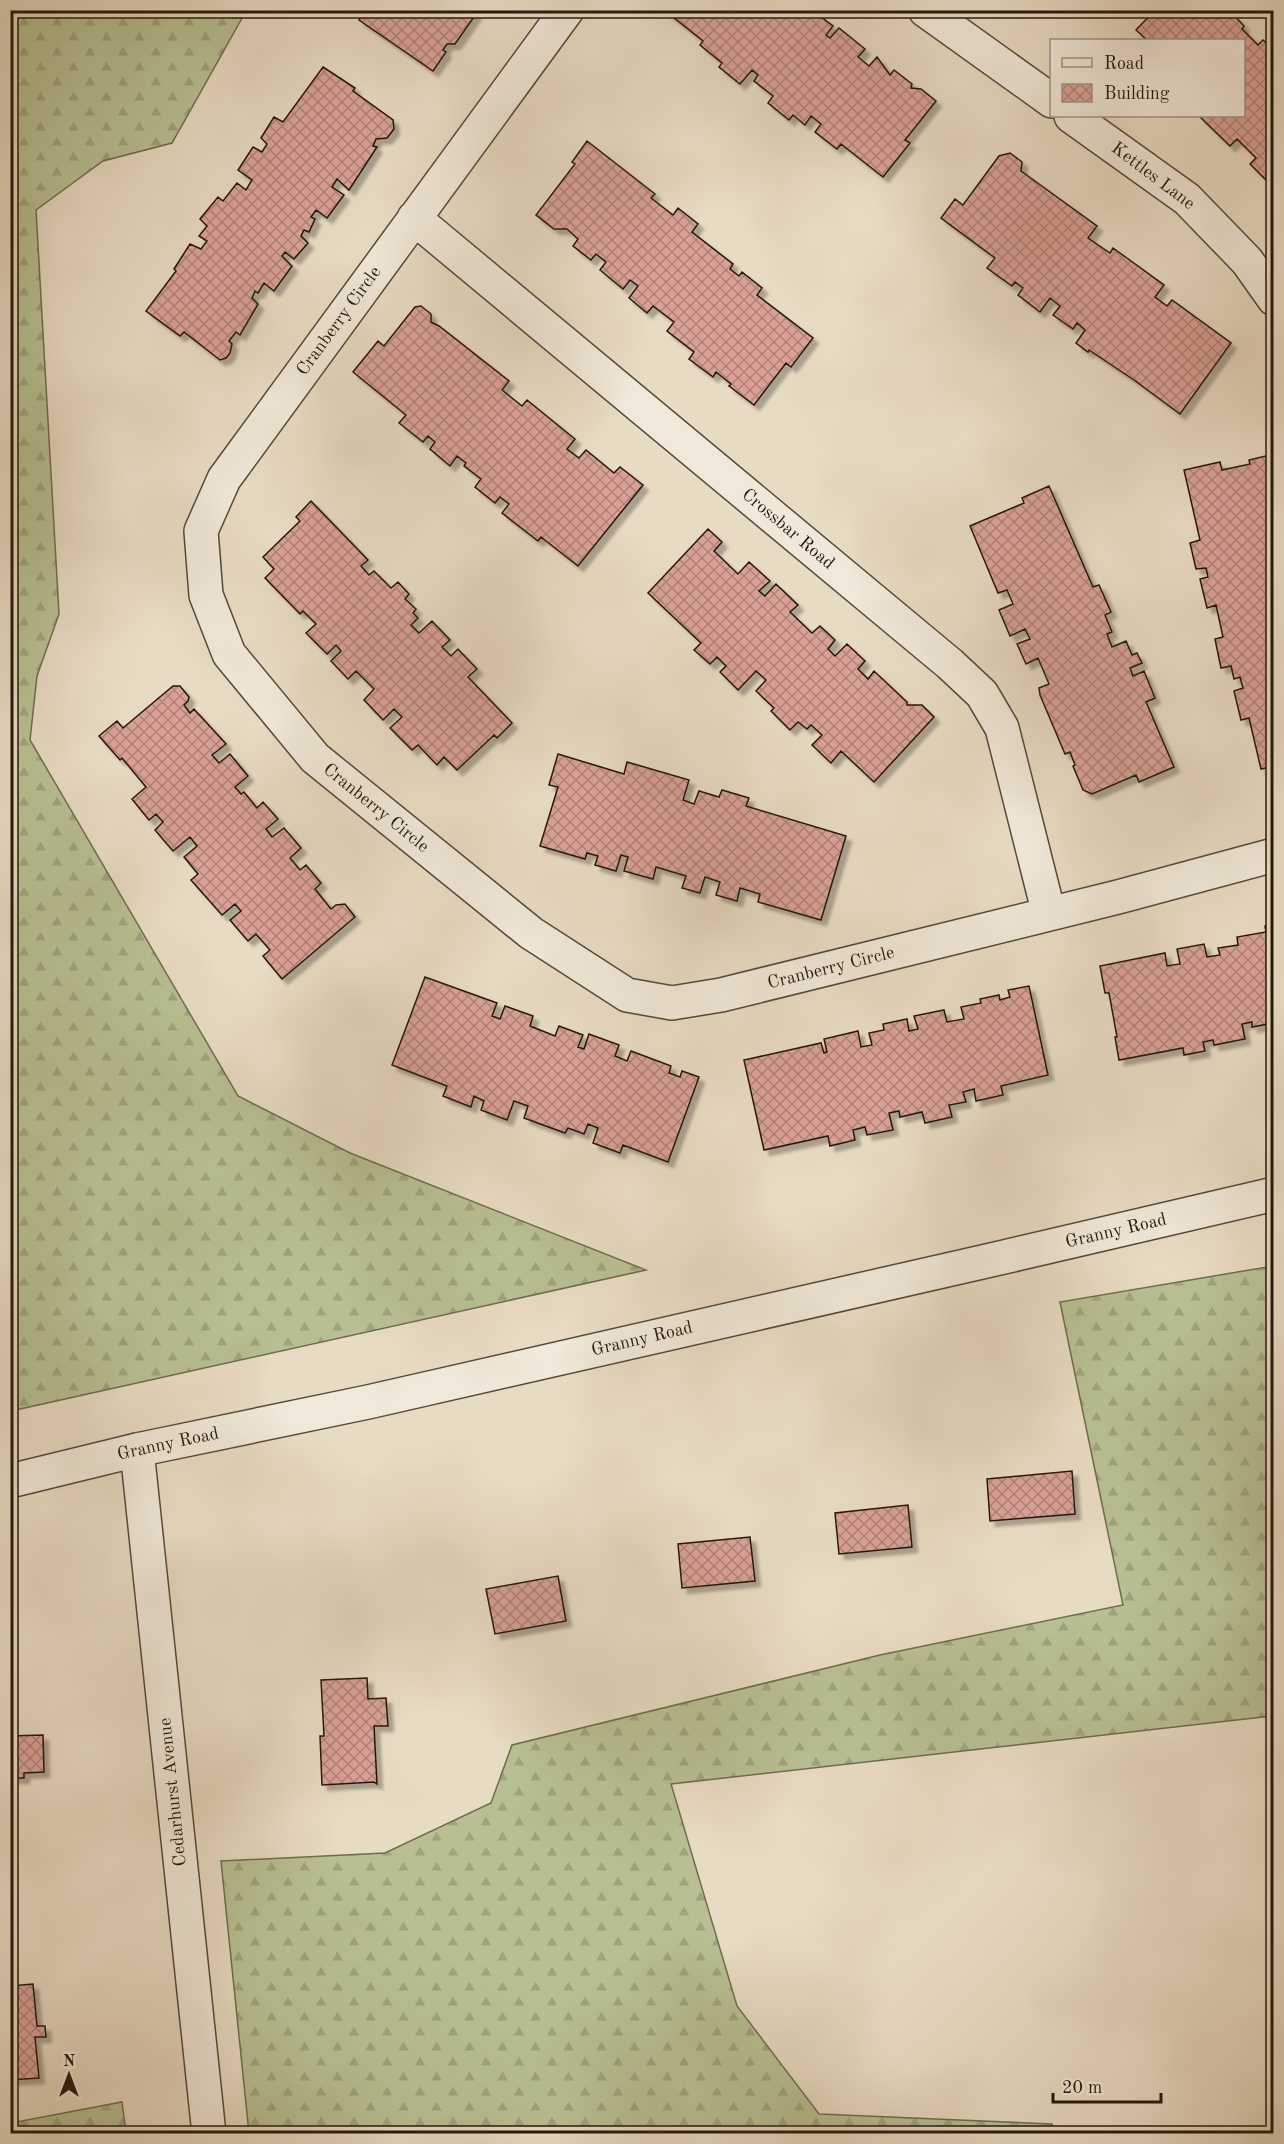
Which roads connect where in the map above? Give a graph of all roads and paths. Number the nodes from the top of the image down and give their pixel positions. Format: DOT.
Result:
graph roads {
  1 [pos="567,10"];
  2 [pos="925,10"];
  3 [pos="1050,100"];
  4 [pos="1072,117"];
  5 [pos="414,218"];
  6 [pos="1274,299"];
  7 [pos="1274,855"];
  8 [pos="1048,914"];
  9 [pos="1274,1194"];
  10 [pos="137,1450"];
  11 [pos="10,1481"];
  12 [pos="209,2133"];
  1 -- 5 [label="street, Cranberry Circle"];
  2 -- 3 [label="street"];
  4 -- 6 [label="street, Kettles Lane"];
  5 -- 8 [label="street, Crossbar Road"];
  5 -- 8 [label="street, Cranberry Circle"];
  7 -- 8 [label="street, Cranberry Circle"];
  9 -- 10 [label="street, Granny Road"];
  10 -- 11 [label="street, Granny Road"];
  10 -- 12 [label="street, Cedarhurst Avenue"];
}
